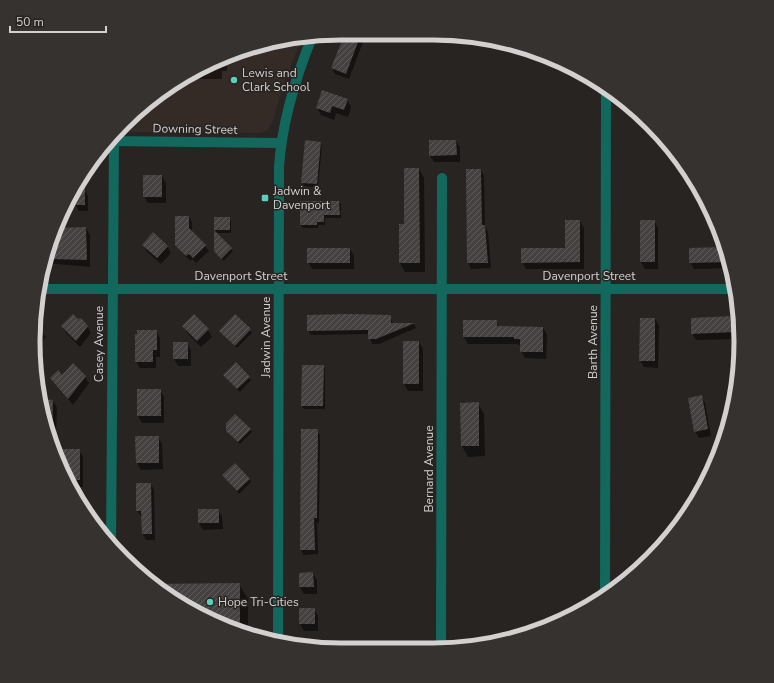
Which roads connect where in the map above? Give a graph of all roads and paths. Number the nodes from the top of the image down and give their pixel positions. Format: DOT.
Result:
graph roads {
  1 [pos="310,42"];
  2 [pos="606,95"];
  3 [pos="117,141"];
  4 [pos="280,143"];
  5 [pos="112,146"];
  6 [pos="442,178"];
  7 [pos="443,288"];
  8 [pos="45,289"];
  9 [pos="112,289"];
  10 [pos="279,289"];
  11 [pos="606,289"];
  12 [pos="729,289"];
  13 [pos="112,537"];
  14 [pos="606,588"];
  15 [pos="278,636"];
  16 [pos="441,643"];
  1 -- 4 [label="street, Jadwin Avenue"];
  2 -- 11 [label="street, Barth Avenue"];
  3 -- 4 [label="street, Downing Street"];
  4 -- 10 [label="street, Jadwin Avenue"];
  5 -- 9 [label="street, Casey Avenue"];
  6 -- 7 [label="street"];
  7 -- 10 [label="street, Davenport Street"];
  7 -- 11 [label="street, Davenport Street"];
  7 -- 16 [label="street, Bernard Avenue"];
  8 -- 9 [label="street, Davenport Street"];
  9 -- 10 [label="street, Davenport Street"];
  9 -- 13 [label="street, Casey Avenue"];
  10 -- 15 [label="street, Jadwin Avenue"];
  11 -- 12 [label="street, Davenport Street"];
  11 -- 14 [label="street, Barth Avenue"];
}
